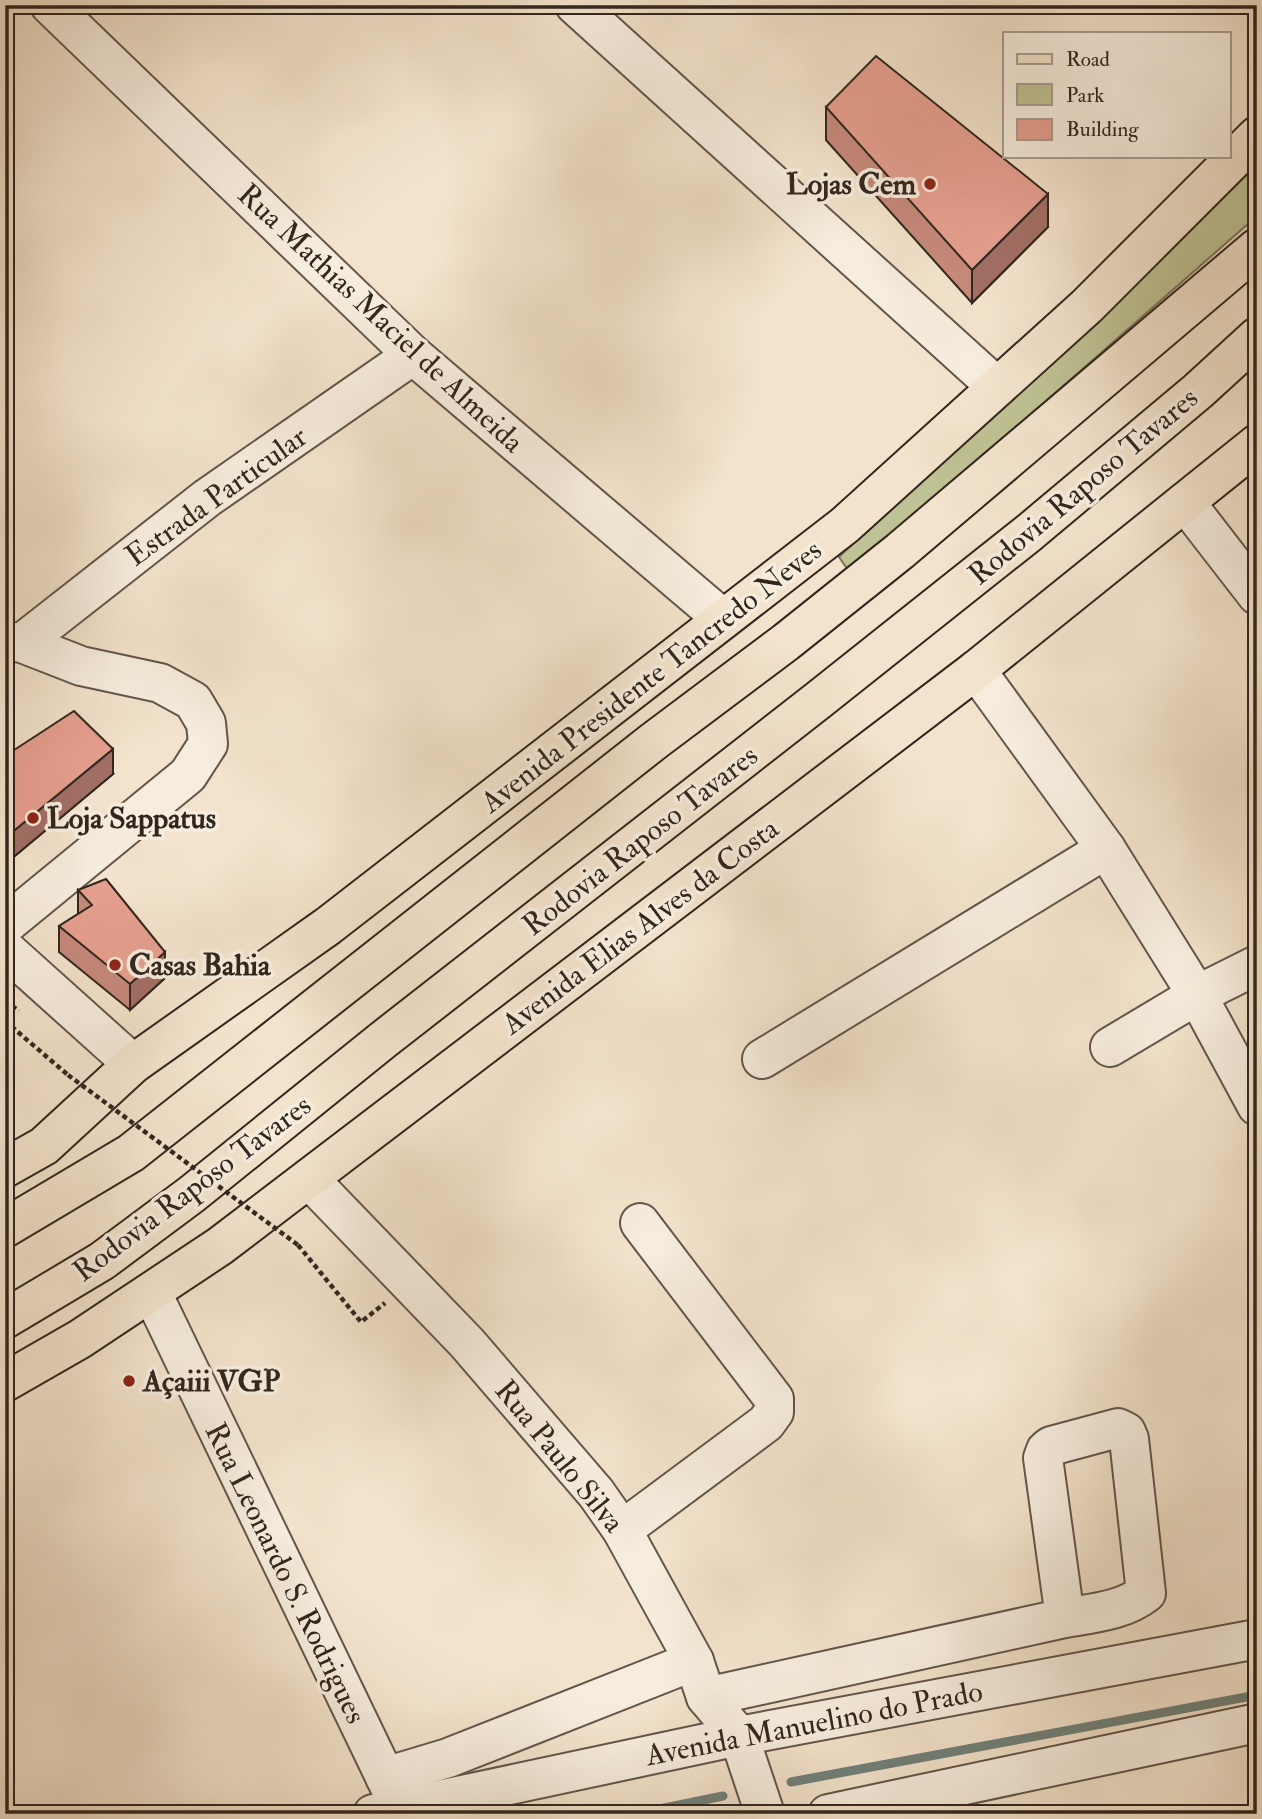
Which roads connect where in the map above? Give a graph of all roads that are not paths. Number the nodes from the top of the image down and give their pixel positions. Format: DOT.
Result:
graph roads {
  1 [pos="50,5"];
  2 [pos="575,5"];
  3 [pos="1257,136"];
  4 [pos="1257,248"];
  5 [pos="1257,337"];
  6 [pos="413,355"];
  7 [pos="1257,371"];
  8 [pos="997,387"];
  9 [pos="1257,444"];
  10 [pos="1185,502"];
  11 [pos="1257,595"];
  12 [pos="723,619"];
  13 [pos="14,642"];
  14 [pos="976,670"];
  15 [pos="816,702"];
  16 [pos="1106,849"];
  17 [pos="5,925"];
  18 [pos="5,949"];
  19 [pos="1257,965"];
  20 [pos="1198,995"];
  21 [pos="1110,1047"];
  22 [pos="762,1059"];
  23 [pos="133,1063"];
  24 [pos="1257,1106"];
  25 [pos="5,1168"];
  26 [pos="309,1179"];
  27 [pos="640,1223"];
  28 [pos="5,1228"];
  29 [pos="152,1293"];
  30 [pos="5,1320"];
  31 [pos="5,1382"];
  32 [pos="622,1530"];
  33 [pos="1065,1618"];
  34 [pos="1257,1639"];
  35 [pos="694,1661"];
  36 [pos="706,1697"];
  37 [pos="1257,1723"];
  38 [pos="739,1736"];
  39 [pos="390,1803"];
  40 [pos="765,1814"];
  41 [pos="828,1814"];
  1 -- 6 [label="street, Rua Mathias Maciel de Almeida"];
  2 -- 8 [label="street"];
  3 -- 8 [label="main road, Avenida Presidente Tancredo Neves"];
  4 -- 28 [label="main road"];
  5 -- 15 [label="main road, Rodovia Raposo Tavares"];
  6 -- 12 [label="street, Rua Mathias Maciel de Almeida"];
  6 -- 13 [label="street, Estrada Particular"];
  7 -- 15 [label="main road"];
  8 -- 12 [label="main road, Avenida Presidente Tancredo Neves"];
  9 -- 10 [label="main road, Avenida Elias Alves da Costa"];
  10 -- 11 [label="street"];
  10 -- 14 [label="main road, Avenida Elias Alves da Costa"];
  12 -- 23 [label="main road, Avenida Presidente Tancredo Neves"];
  13 -- 17 [label="street"];
  14 -- 16 [label="street"];
  14 -- 26 [label="main road, Avenida Elias Alves da Costa"];
  15 -- 30 [label="main road, Rodovia Raposo Tavares"];
  16 -- 20 [label="street"];
  16 -- 22 [label="street"];
  18 -- 23 [label="street"];
  19 -- 20 [label="street"];
  20 -- 21 [label="street"];
  20 -- 24 [label="street"];
  23 -- 25 [label="main road, Avenida Presidente Tancredo Neves"];
  26 -- 29 [label="main road, Avenida Elias Alves da Costa"];
  26 -- 32 [label="street, Rua Paulo Silva"];
  27 -- 32 [label="street"];
  29 -- 31 [label="main road, Avenida Elias Alves da Costa"];
  29 -- 39 [label="street, Rua Leonardo S. Rodrigues"];
  32 -- 35 [label="street, Rua Paulo Silva"];
  33 -- 33 [label="street"];
  33 -- 36 [label="street"];
  34 -- 38 [label="street, Avenida Manuelino do Prado"];
  35 -- 36 [label="street, Rua Paulo Silva"];
  35 -- 39 [label="street"];
  36 -- 38 [label="street, Rua Paulo Silva"];
  37 -- 41 [label="street"];
  38 -- 39 [label="street, Avenida Manuelino do Prado"];
  38 -- 40 [label="street, Rua Paulo Silva"];
}
